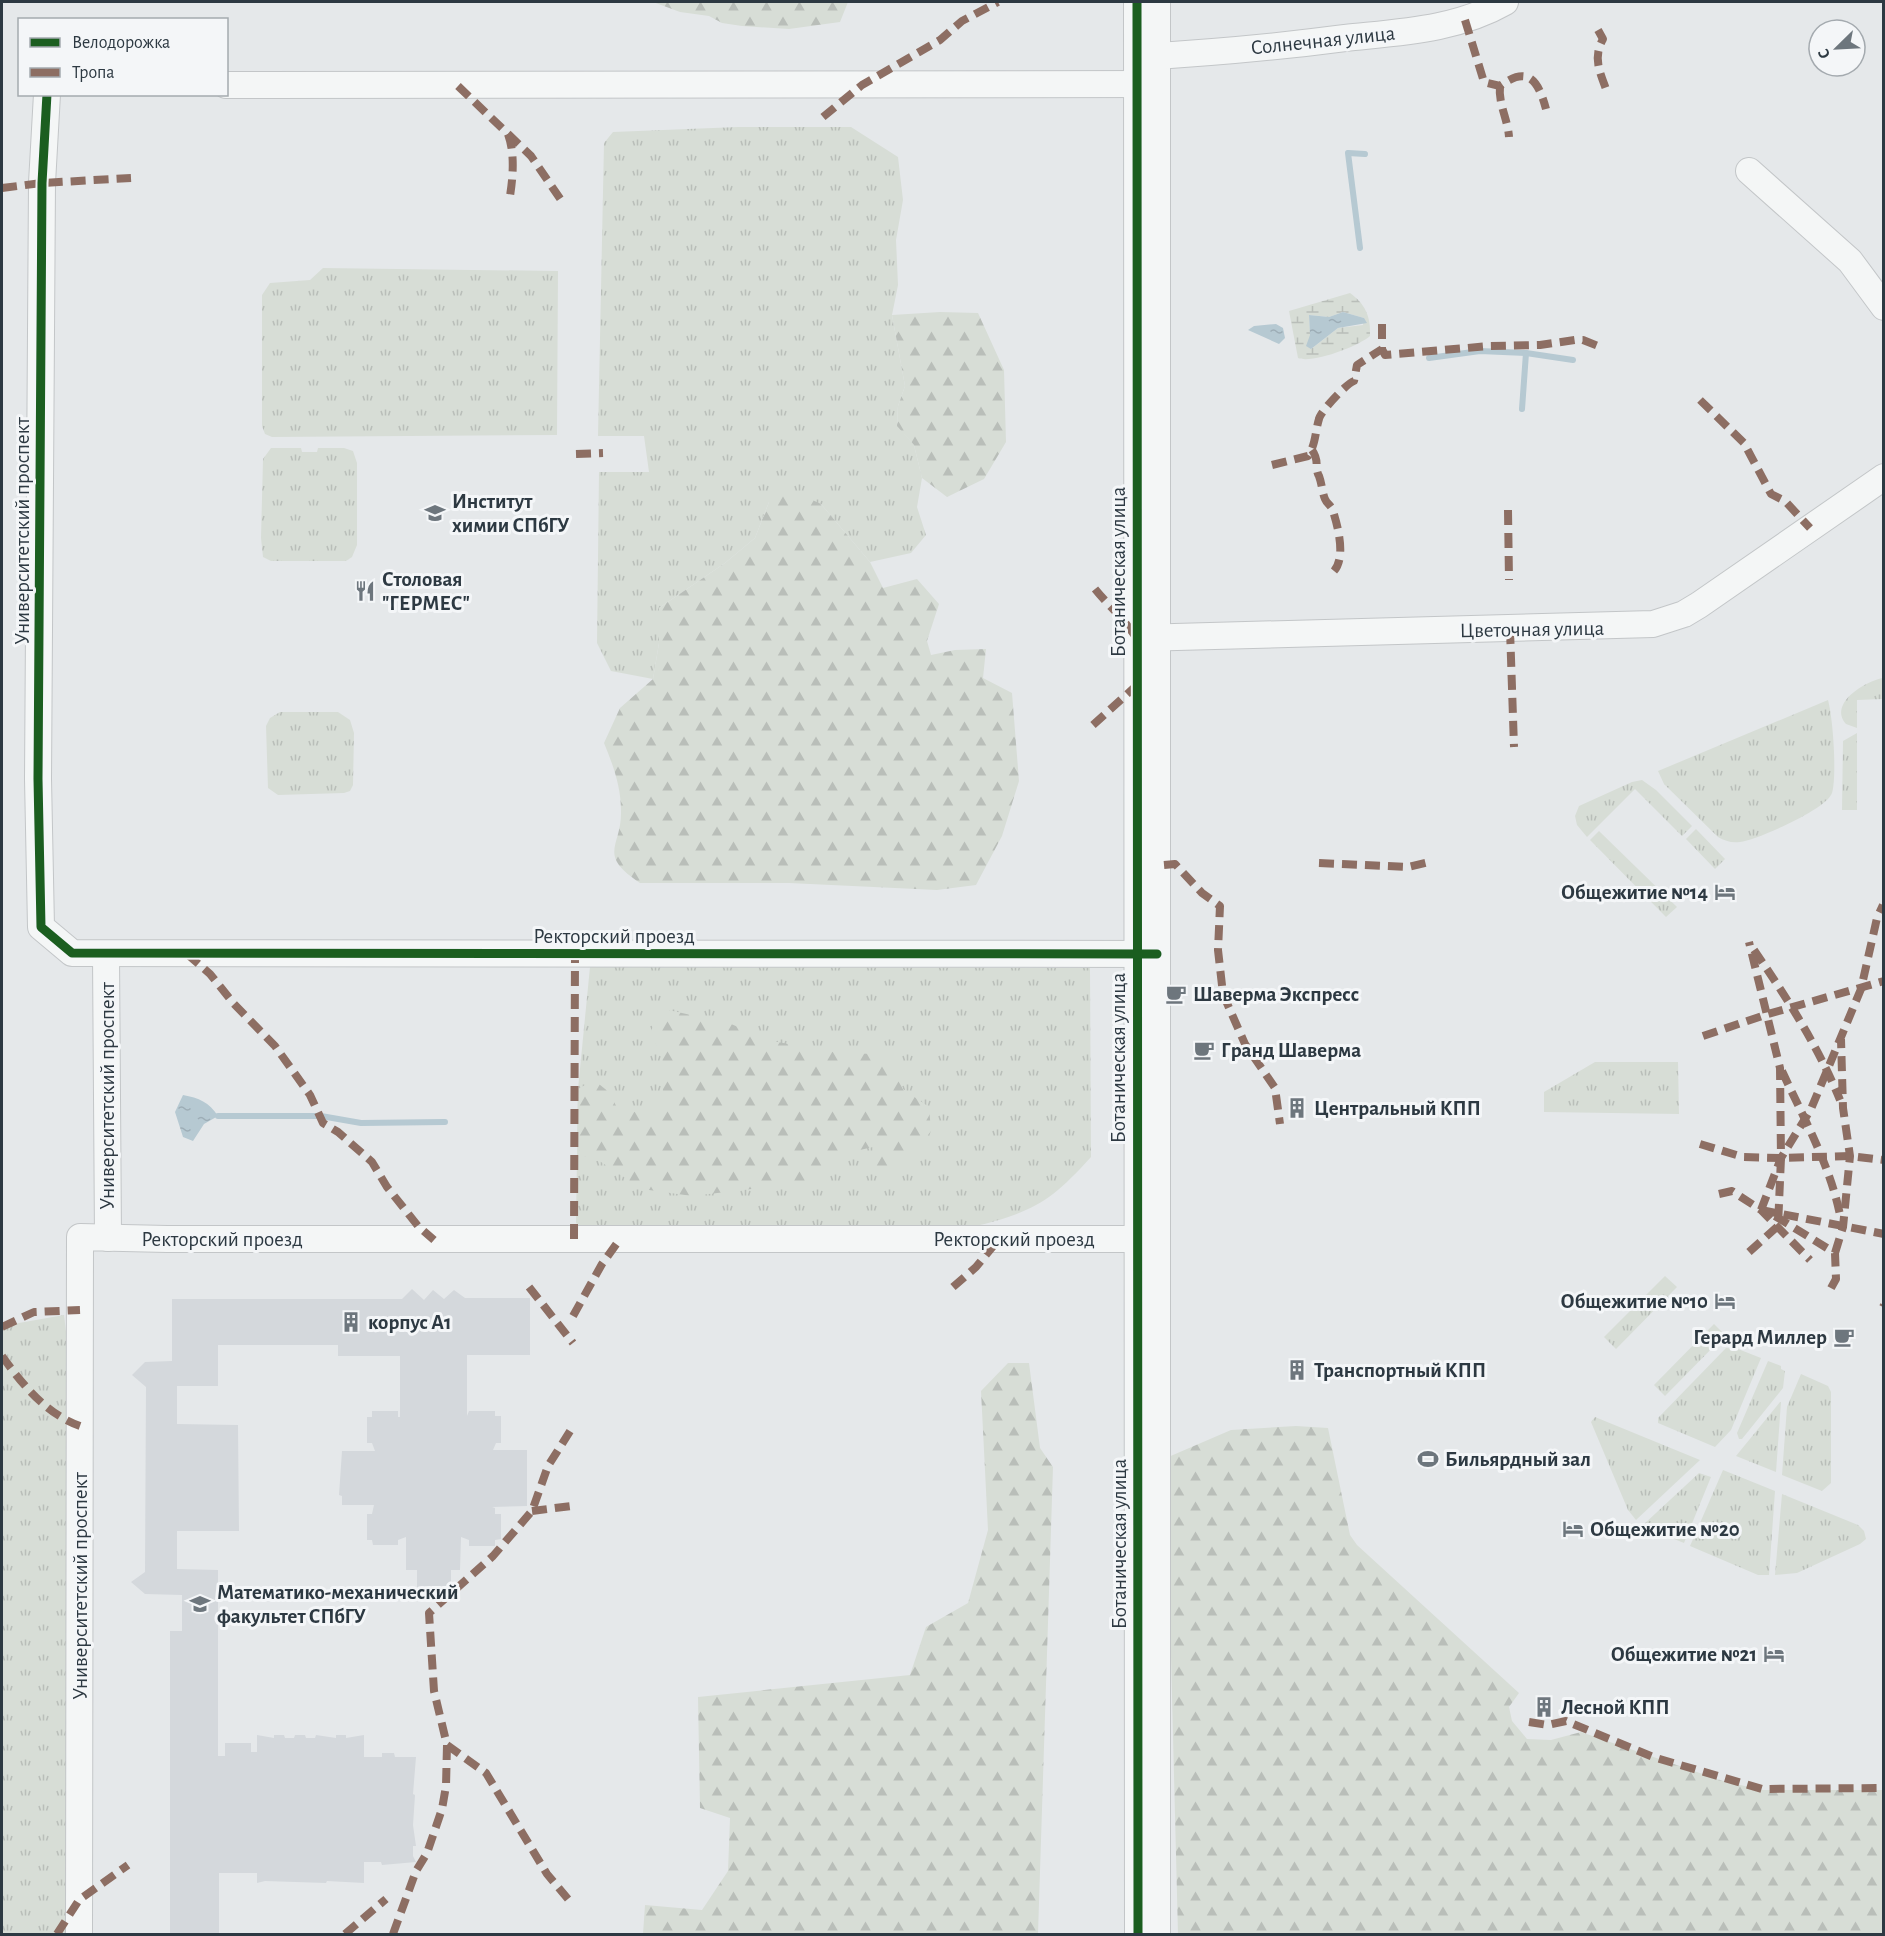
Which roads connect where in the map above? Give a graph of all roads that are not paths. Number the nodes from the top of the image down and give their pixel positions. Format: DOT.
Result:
graph roads {
  1 [pos="1137,2"];
  2 [pos="1157,2"];
  3 [pos="1505,2"];
  4 [pos="1147,56"];
  5 [pos="1147,84"];
  6 [pos="228,85"];
  7 [pos="47,96"];
  8 [pos="1749,171"];
  9 [pos="1884,307"];
  10 [pos="1884,477"];
  11 [pos="1146,638"];
  12 [pos="72,953"];
  13 [pos="1147,954"];
  14 [pos="106,955"];
  15 [pos="80,1237"];
  16 [pos="108,1238"];
  17 [pos="1147,1239"];
  18 [pos="79,1935"];
  19 [pos="1138,1935"];
  20 [pos="1157,1935"];
  1 -- 4 [label="street, Ботаническая улица"];
  2 -- 4 [label="street, Ботаническая улица"];
  3 -- 4 [label="street, Солнечная улица"];
  4 -- 5 [label="street, Ботаническая улица"];
  5 -- 6 [label="street"];
  5 -- 11 [label="street, Ботаническая улица"];
  7 -- 12 [label="street, Университетский проспект"];
  8 -- 9 [label="street"];
  10 -- 11 [label="street, Цветочная улица"];
  11 -- 13 [label="street, Ботаническая улица"];
  12 -- 14 [label="street, Ректорский проезд"];
  13 -- 14 [label="street, Ректорский проезд"];
  13 -- 17 [label="street, Ботаническая улица"];
  14 -- 16 [label="street, Университетский проспект"];
  15 -- 16 [label="street, Ректорский проезд"];
  15 -- 18 [label="street, Университетский проспект"];
  16 -- 17 [label="street, Ректорский проезд"];
  17 -- 19 [label="street, Ботаническая улица"];
  17 -- 20 [label="street, Ботаническая улица"];
}
